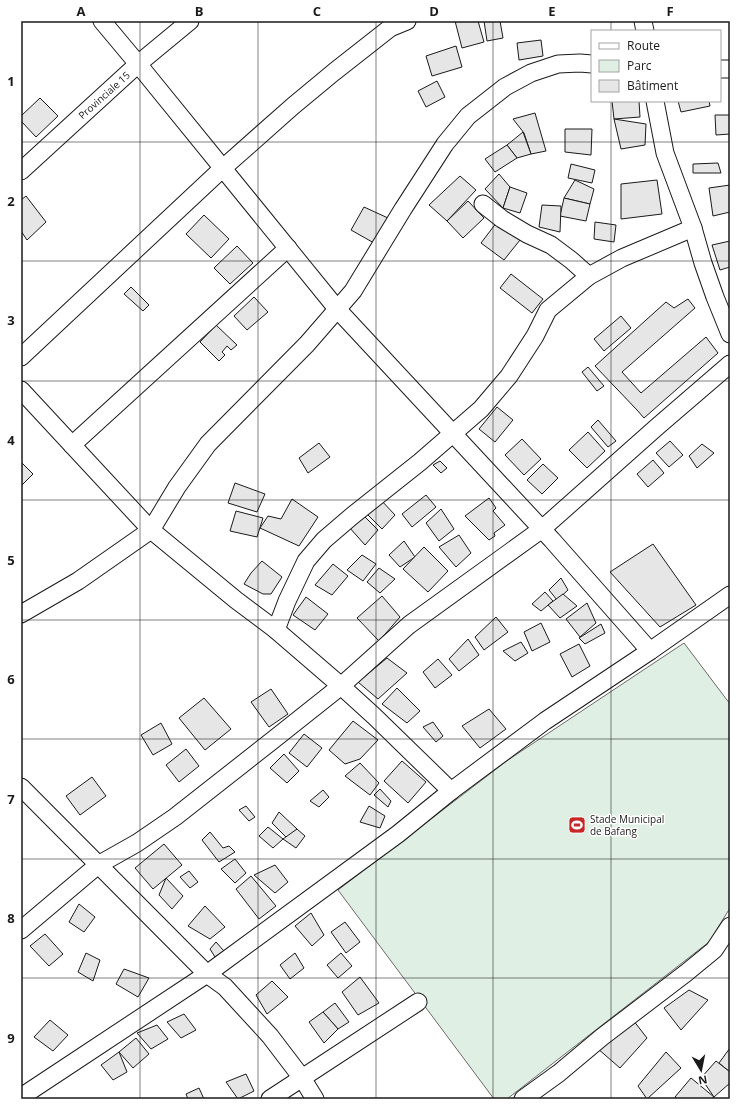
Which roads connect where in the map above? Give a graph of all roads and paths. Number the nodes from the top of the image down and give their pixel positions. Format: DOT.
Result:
graph roads {
  1 [pos="102,21"];
  2 [pos="190,21"];
  3 [pos="407,21"];
  4 [pos="138,64"];
  5 [pos="591,64"];
  6 [pos="655,102"];
  7 [pos="222,168"];
  8 [pos="21,171"];
  9 [pos="483,204"];
  10 [pos="693,228"];
  11 [pos="288,248"];
  12 [pos="589,276"];
  13 [pos="338,310"];
  14 [pos="730,334"];
  15 [pos="21,357"];
  16 [pos="730,364"];
  17 [pos="21,390"];
  18 [pos="452,433"];
  19 [pos="72,445"];
  20 [pos="542,529"];
  21 [pos="151,530"];
  22 [pos="730,595"];
  23 [pos="21,614"];
  24 [pos="276,630"];
  25 [pos="650,651"];
  26 [pos="341,686"];
  27 [pos="21,787"];
  28 [pos="451,791"];
  29 [pos="98,865"];
  30 [pos="730,926"];
  31 [pos="21,930"];
  32 [pos="207,974"];
  33 [pos="418,1002"];
  34 [pos="302,1078"];
  35 [pos="21,1098"];
  36 [pos="270,1099"];
  37 [pos="315,1099"];
  38 [pos="523,1099"];
  1 -- 4 [label="street"];
  2 -- 4 [label="street, Provinciale 15"];
  3 -- 7 [label="street"];
  4 -- 7 [label="street"];
  4 -- 8 [label="street, Provinciale 15"];
  5 -- 13 [label="street"];
  6 -- 10 [label="street"];
  7 -- 11 [label="street"];
  7 -- 15 [label="street"];
  9 -- 12 [label="street"];
  10 -- 12 [label="street"];
  10 -- 14 [label="street"];
  11 -- 13 [label="street"];
  11 -- 19 [label="street"];
  12 -- 18 [label="street"];
  13 -- 18 [label="street"];
  13 -- 21 [label="street"];
  16 -- 20 [label="street"];
  17 -- 19 [label="street"];
  18 -- 20 [label="street"];
  18 -- 24 [label="street"];
  19 -- 21 [label="street"];
  20 -- 25 [label="street"];
  20 -- 26 [label="street"];
  21 -- 23 [label="street"];
  21 -- 24 [label="street"];
  22 -- 25 [label="street"];
  24 -- 26 [label="street"];
  25 -- 28 [label="street"];
  26 -- 28 [label="street"];
  26 -- 29 [label="street"];
  27 -- 29 [label="street"];
  28 -- 32 [label="street"];
  29 -- 31 [label="street"];
  29 -- 32 [label="street"];
  30 -- 38 [label="street"];
  32 -- 34 [label="street"];
  32 -- 35 [label="street"];
  33 -- 34 [label="street"];
  34 -- 36 [label="street"];
  34 -- 37 [label="street"];
}
